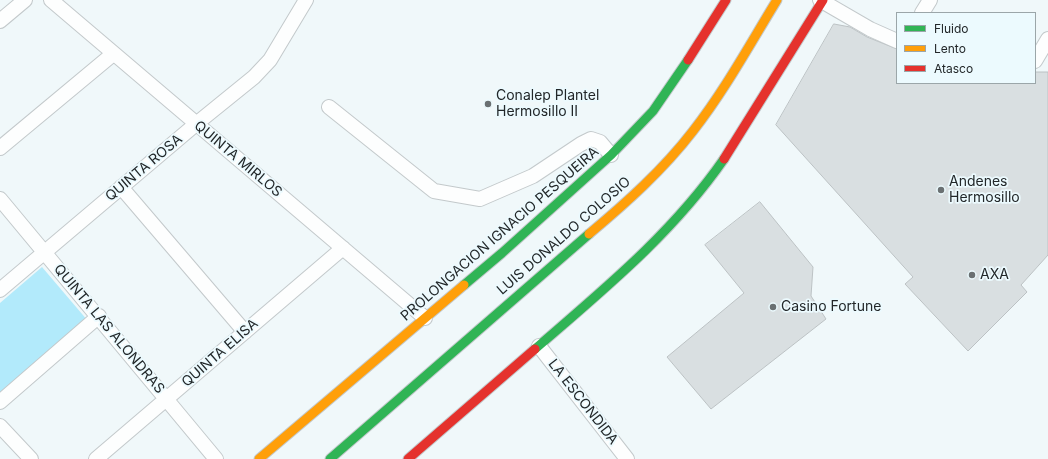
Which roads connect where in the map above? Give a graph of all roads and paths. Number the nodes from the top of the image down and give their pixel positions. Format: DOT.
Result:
graph roads {
  1 [pos="25,0"];
  2 [pos="51,0"];
  3 [pos="306,0"];
  4 [pos="726,0"];
  5 [pos="777,0"];
  6 [pos="822,0"];
  7 [pos="930,0"];
  8 [pos="923,12"];
  9 [pos="0,21"];
  10 [pos="1048,40"];
  11 [pos="896,41"];
  12 [pos="113,54"];
  13 [pos="1036,59"];
  14 [pos="1036,61"];
  15 [pos="1048,62"];
  16 [pos="329,107"];
  17 [pos="196,124"];
  18 [pos="0,148"];
  19 [pos="611,155"];
  20 [pos="122,187"];
  21 [pos="0,199"];
  22 [pos="343,248"];
  23 [pos="45,252"];
  24 [pos="0,290"];
  25 [pos="99,316"];
  26 [pos="425,318"];
  27 [pos="245,332"];
  28 [pos="539,346"];
  29 [pos="167,398"];
  30 [pos="0,402"];
  31 [pos="0,426"];
  32 [pos="31,459"];
  33 [pos="96,459"];
  34 [pos="216,459"];
  35 [pos="259,459"];
  36 [pos="330,459"];
  37 [pos="408,459"];
  38 [pos="627,459"];
  1 -- 9 [label="street"];
  2 -- 12 [label="street, QUINTA MIRLOS"];
  3 -- 17 [label="street, QUINTA ROSA"];
  4 -- 19 [label="main road, PROLONGACION IGNACIO PESQUEIRA"];
  5 -- 36 [label="main road, LUIS DONALDO COLOSIO"];
  6 -- 11 [label="street"];
  6 -- 28 [label="main road"];
  7 -- 8 [label="street"];
  10 -- 13 [label="street"];
  12 -- 17 [label="street, QUINTA MIRLOS"];
  12 -- 18 [label="street"];
  14 -- 15 [label="street"];
  16 -- 19 [label="street"];
  17 -- 20 [label="street, QUINTA ROSA"];
  17 -- 22 [label="street, QUINTA MIRLOS"];
  19 -- 26 [label="main road, PROLONGACION IGNACIO PESQUEIRA"];
  20 -- 23 [label="street, QUINTA ROSA"];
  20 -- 27 [label="street"];
  21 -- 23 [label="street, QUINTA LAS ALONDRAS"];
  22 -- 26 [label="street, QUINTA MIRLOS"];
  22 -- 27 [label="street, QUINTA ELISA"];
  23 -- 24 [label="street, QUINTA ROSA"];
  23 -- 25 [label="street, QUINTA LAS ALONDRAS"];
  25 -- 29 [label="street, QUINTA LAS ALONDRAS"];
  25 -- 30 [label="street"];
  26 -- 35 [label="main road, PROLONGACION IGNACIO PESQUEIRA"];
  27 -- 29 [label="street, QUINTA ELISA"];
  28 -- 37 [label="main road"];
  28 -- 38 [label="street, LA ESCONDIDA"];
  29 -- 33 [label="street, QUINTA ELISA"];
  29 -- 34 [label="street, QUINTA LAS ALONDRAS"];
  31 -- 32 [label="street"];
}
